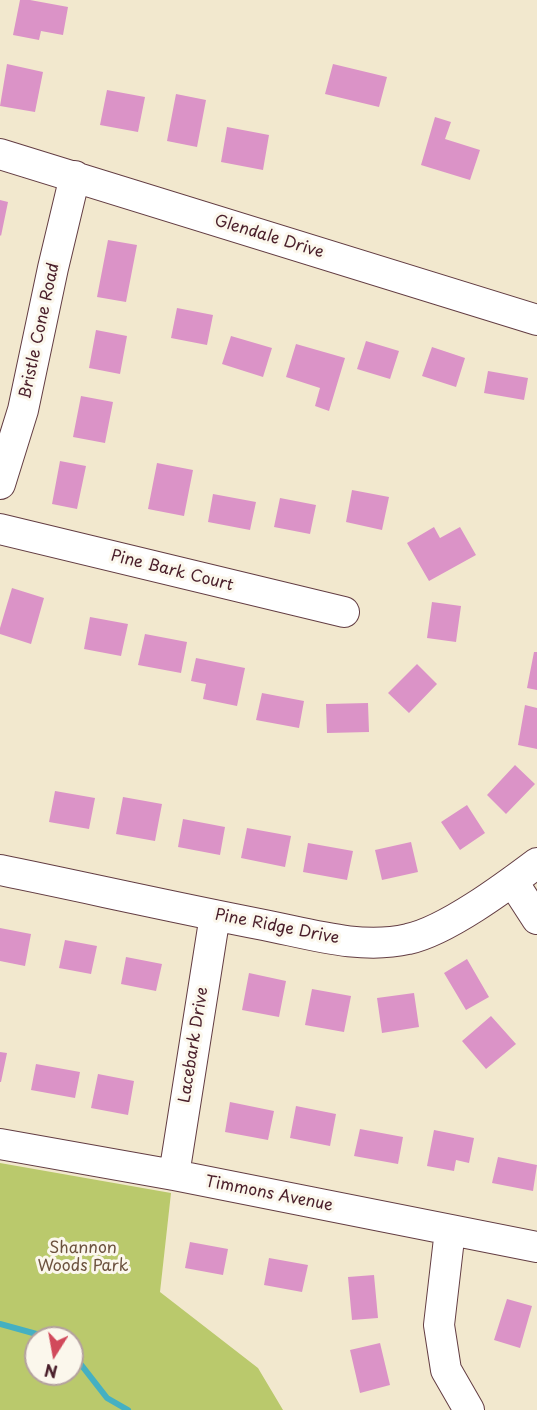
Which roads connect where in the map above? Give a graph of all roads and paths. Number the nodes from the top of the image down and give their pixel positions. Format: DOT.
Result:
graph roads {
  1 [pos="0,154"];
  2 [pos="75,176"];
  3 [pos="537,320"];
  4 [pos="0,484"];
  5 [pos="0,529"];
  6 [pos="344,612"];
  7 [pos="537,863"];
  8 [pos="0,870"];
  9 [pos="513,882"];
  10 [pos="215,915"];
  11 [pos="537,919"];
  12 [pos="0,1144"];
  13 [pos="174,1175"];
  14 [pos="450,1230"];
  15 [pos="537,1247"];
  16 [pos="469,1410"];
  1 -- 2 [label="street, Glendale Drive"];
  2 -- 3 [label="street, Glendale Drive"];
  2 -- 4 [label="street, Bristle Cone Road"];
  5 -- 6 [label="street, Pine Bark Court"];
  7 -- 9 [label="street, Pine Ridge Drive"];
  8 -- 10 [label="street, Pine Ridge Drive"];
  9 -- 10 [label="street, Pine Ridge Drive"];
  9 -- 11 [label="street"];
  10 -- 13 [label="street, Lacebark Drive"];
  12 -- 13 [label="street, Timmons Avenue"];
  13 -- 14 [label="street, Timmons Avenue"];
  14 -- 15 [label="street, Timmons Avenue"];
  14 -- 16 [label="street"];
}
